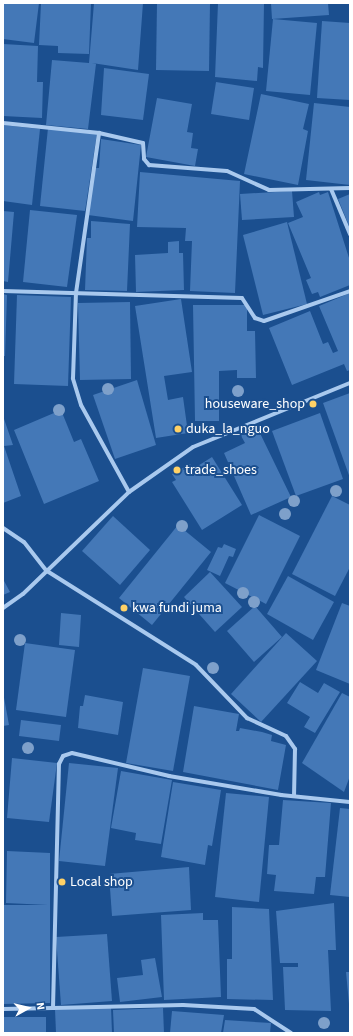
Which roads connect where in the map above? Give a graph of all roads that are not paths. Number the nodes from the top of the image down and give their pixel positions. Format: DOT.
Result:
graph roads {
  1 [pos="3,123"];
  2 [pos="99,133"];
  3 [pos="331,188"];
  4 [pos="350,188"];
  5 [pos="350,234"];
  6 [pos="3,291"];
  7 [pos="350,291"];
  8 [pos="76,294"];
  9 [pos="350,383"];
  10 [pos="129,492"];
  11 [pos="3,528"];
  12 [pos="47,570"];
  13 [pos="3,608"];
  14 [pos="294,796"];
  15 [pos="350,802"];
  16 [pos="53,1008"];
  17 [pos="3,1009"];
  18 [pos="292,1033"];
  1 -- 2 [label="street"];
  2 -- 3 [label="street"];
  2 -- 8 [label="street"];
  3 -- 4 [label="street"];
  3 -- 5 [label="street"];
  6 -- 8 [label="street"];
  7 -- 8 [label="street"];
  8 -- 10 [label="street"];
  9 -- 10 [label="street"];
  10 -- 12 [label="street"];
  11 -- 12 [label="street"];
  12 -- 13 [label="street"];
  12 -- 14 [label="street"];
  14 -- 15 [label="street"];
  14 -- 16 [label="street"];
  16 -- 17 [label="street"];
  16 -- 18 [label="street"];
}
